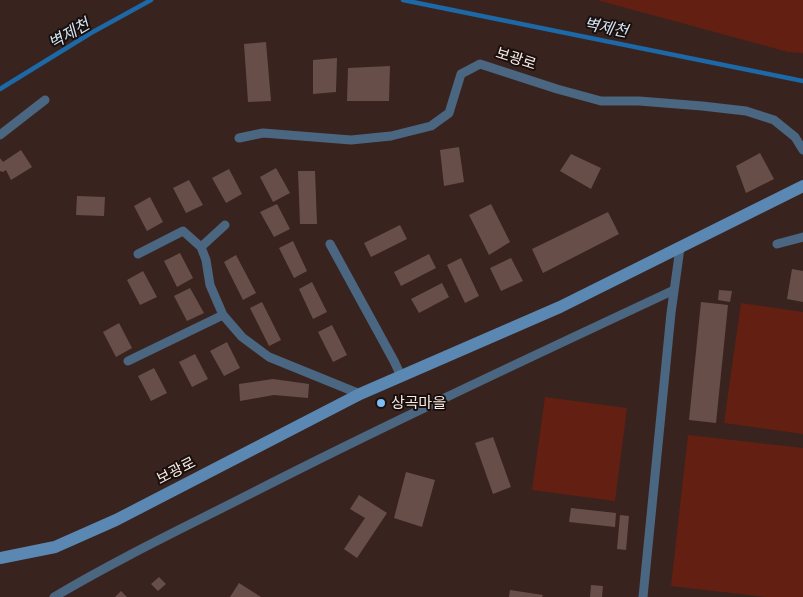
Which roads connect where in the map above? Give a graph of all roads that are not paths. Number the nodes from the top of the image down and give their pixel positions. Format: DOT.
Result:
graph roads {
  1 [pos="45,100"];
  2 [pos="0,135"];
  3 [pos="239,138"];
  4 [pos="803,150"];
  5 [pos="803,186"];
  6 [pos="225,225"];
  7 [pos="803,237"];
  8 [pos="330,244"];
  9 [pos="776,244"];
  10 [pos="201,247"];
  11 [pos="680,248"];
  12 [pos="138,254"];
  13 [pos="674,290"];
  14 [pos="223,315"];
  15 [pos="128,361"];
  16 [pos="400,376"];
  17 [pos="360,394"];
  18 [pos="0,558"];
  19 [pos="54,597"];
  20 [pos="643,597"];
  1 -- 2 [label="lane"];
  3 -- 4 [label="lane, 보광로"];
  5 -- 11 [label="main road, 보광로"];
  6 -- 10 [label="lane"];
  7 -- 9 [label="lane"];
  8 -- 16 [label="lane"];
  10 -- 12 [label="lane"];
  10 -- 14 [label="lane"];
  11 -- 13 [label="lane"];
  11 -- 16 [label="main road, 보광로"];
  13 -- 19 [label="lane"];
  13 -- 20 [label="lane"];
  14 -- 15 [label="lane"];
  14 -- 17 [label="lane"];
  16 -- 17 [label="main road, 보광로"];
  17 -- 18 [label="main road, 보광로"];
}
